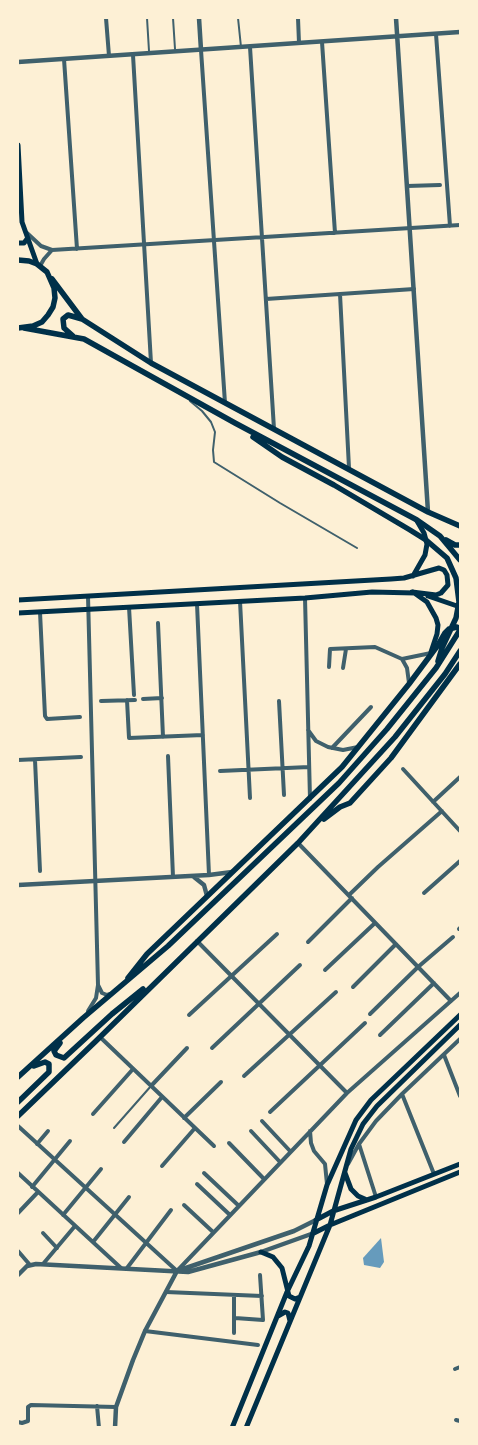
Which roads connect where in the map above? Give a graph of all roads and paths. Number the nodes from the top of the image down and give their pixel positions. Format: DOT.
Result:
graph roads {
  1 [pos="106,18"];
  2 [pos="147,18"];
  3 [pos="173,18"];
  4 [pos="199,18"];
  5 [pos="238,18"];
  6 [pos="298,18"];
  7 [pos="396,18"];
  8 [pos="460,32"];
  9 [pos="436,34"];
  10 [pos="397,36"];
  11 [pos="322,42"];
  12 [pos="300,43"];
  13 [pos="250,46"];
  14 [pos="240,47"];
  15 [pos="201,50"];
  16 [pos="175,52"];
  17 [pos="149,53"];
  18 [pos="133,55"];
  19 [pos="109,56"];
  20 [pos="64,59"];
  21 [pos="18,62"];
  22 [pos="18,145"];
  23 [pos="440,184"];
  24 [pos="407,186"];
  25 [pos="460,225"];
  26 [pos="450,226"];
  27 [pos="410,228"];
  28 [pos="24,232"];
  29 [pos="335,233"];
  30 [pos="262,237"];
  31 [pos="27,239"];
  32 [pos="214,240"];
  33 [pos="18,243"];
  34 [pos="144,245"];
  35 [pos="77,249"];
  36 [pos="52,250"];
  37 [pos="18,260"];
  38 [pos="38,265"];
  39 [pos="52,279"];
  40 [pos="414,289"];
  41 [pos="340,294"];
  42 [pos="266,299"];
  43 [pos="82,319"];
  44 [pos="21,328"];
  45 [pos="73,336"];
  46 [pos="150,363"];
  47 [pos="180,393"];
  48 [pos="225,404"];
  49 [pos="235,423"];
  50 [pos="274,429"];
  51 [pos="349,468"];
  52 [pos="428,512"];
  53 [pos="417,520"];
  54 [pos="446,521"];
  55 [pos="460,524"];
  56 [pos="460,531"];
  57 [pos="440,536"];
  58 [pos="460,545"];
  59 [pos="358,548"];
  60 [pos="460,560"];
  61 [pos="413,576"];
  62 [pos="412,592"];
  63 [pos="88,596"];
  64 [pos="305,598"];
  65 [pos="18,600"];
  66 [pos="240,601"];
  67 [pos="197,604"];
  68 [pos="129,607"];
  69 [pos="460,607"];
  70 [pos="88,609"];
  71 [pos="40,612"];
  72 [pos="18,613"];
  73 [pos="158,623"];
  74 [pos="460,630"];
  75 [pos="346,649"];
  76 [pos="460,651"];
  77 [pos="431,653"];
  78 [pos="402,659"];
  79 [pos="460,664"];
  80 [pos="329,667"];
  81 [pos="343,668"];
  82 [pos="436,668"];
  83 [pos="409,684"];
  84 [pos="162,698"];
  85 [pos="143,699"];
  86 [pos="127,700"];
  87 [pos="279,700"];
  88 [pos="100,702"];
  89 [pos="371,707"];
  90 [pos="80,717"];
  91 [pos="308,730"];
  92 [pos="203,735"];
  93 [pos="163,737"];
  94 [pos="360,747"];
  95 [pos="332,748"];
  96 [pos="168,756"];
  97 [pos="82,757"];
  98 [pos="18,760"];
  99 [pos="35,760"];
  100 [pos="309,767"];
  101 [pos="282,768"];
  102 [pos="403,769"];
  103 [pos="248,770"];
  104 [pos="220,771"];
  105 [pos="460,776"];
  106 [pos="284,795"];
  107 [pos="250,798"];
  108 [pos="310,799"];
  109 [pos="433,802"];
  110 [pos="442,811"];
  111 [pos="312,827"];
  112 [pos="460,831"];
  113 [pos="298,843"];
  114 [pos="460,861"];
  115 [pos="40,870"];
  116 [pos="232,872"];
  117 [pos="209,875"];
  118 [pos="192,876"];
  119 [pos="174,877"];
  120 [pos="95,881"];
  121 [pos="18,885"];
  122 [pos="424,893"];
  123 [pos="207,896"];
  124 [pos="350,897"];
  125 [pos="375,923"];
  126 [pos="277,934"];
  127 [pos="453,937"];
  128 [pos="197,941"];
  129 [pos="308,942"];
  130 [pos="396,944"];
  131 [pos="300,965"];
  132 [pos="418,967"];
  133 [pos="325,970"];
  134 [pos="162,975"];
  135 [pos="232,976"];
  136 [pos="125,983"];
  137 [pos="434,983"];
  138 [pos="98,985"];
  139 [pos="353,987"];
  140 [pos="336,992"];
  141 [pos="114,993"];
  142 [pos="460,993"];
  143 [pos="451,1001"];
  144 [pos="259,1004"];
  145 [pos="370,1014"];
  146 [pos="189,1015"];
  147 [pos="460,1015"];
  148 [pos="83,1018"];
  149 [pos="365,1023"];
  150 [pos="460,1025"];
  151 [pos="75,1026"];
  152 [pos="290,1035"];
  153 [pos="380,1035"];
  154 [pos="100,1037"];
  155 [pos="460,1039"];
  156 [pos="187,1048"];
  157 [pos="212,1048"];
  158 [pos="444,1055"];
  159 [pos="319,1065"];
  160 [pos="133,1069"];
  161 [pos="20,1075"];
  162 [pos="244,1076"];
  163 [pos="220,1082"];
  164 [pos="151,1086"];
  165 [pos="346,1093"];
  166 [pos="402,1094"];
  167 [pos="162,1096"];
  168 [pos="460,1096"];
  169 [pos="18,1102"];
  170 [pos="270,1112"];
  171 [pos="93,1114"];
  172 [pos="18,1116"];
  173 [pos="184,1118"];
  174 [pos="262,1121"];
  175 [pos="18,1126"];
  176 [pos="114,1128"];
  177 [pos="195,1128"];
  178 [pos="251,1131"];
  179 [pos="310,1131"];
  180 [pos="48,1132"];
  181 [pos="70,1141"];
  182 [pos="124,1142"];
  183 [pos="229,1143"];
  184 [pos="37,1144"];
  185 [pos="358,1144"];
  186 [pos="214,1146"];
  187 [pos="290,1152"];
  188 [pos="55,1160"];
  189 [pos="280,1162"];
  190 [pos="460,1164"];
  191 [pos="162,1166"];
  192 [pos="101,1168"];
  193 [pos="345,1170"];
  194 [pos="460,1172"];
  195 [pos="18,1174"];
  196 [pos="204,1174"];
  197 [pos="434,1174"];
  198 [pos="264,1179"];
  199 [pos="198,1184"];
  200 [pos="327,1185"];
  201 [pos="32,1187"];
  202 [pos="85,1188"];
  203 [pos="38,1192"];
  204 [pos="129,1197"];
  205 [pos="376,1197"];
  206 [pos="367,1200"];
  207 [pos="184,1205"];
  208 [pos="238,1206"];
  209 [pos="171,1210"];
  210 [pos="333,1211"];
  211 [pos="18,1213"];
  212 [pos="63,1215"];
  213 [pos="115,1215"];
  214 [pos="230,1215"];
  215 [pos="316,1220"];
  216 [pos="330,1225"];
  217 [pos="75,1226"];
  218 [pos="213,1232"];
  219 [pos="314,1233"];
  220 [pos="43,1234"];
  221 [pos="93,1242"];
  222 [pos="146,1243"];
  223 [pos="56,1248"];
  224 [pos="18,1251"];
  225 [pos="261,1252"];
  226 [pos="30,1264"];
  227 [pos="43,1264"];
  228 [pos="121,1268"];
  229 [pos="127,1268"];
  230 [pos="177,1271"];
  231 [pos="18,1275"];
  232 [pos="260,1275"];
  233 [pos="166,1292"];
  234 [pos="287,1292"];
  235 [pos="234,1295"];
  236 [pos="262,1296"];
  237 [pos="300,1296"];
  238 [pos="277,1317"];
  239 [pos="235,1318"];
  240 [pos="290,1321"];
  241 [pos="145,1331"];
  242 [pos="234,1333"];
  243 [pos="258,1345"];
  244 [pos="460,1367"];
  245 [pos="455,1369"];
  246 [pos="97,1406"];
  247 [pos="116,1407"];
  248 [pos="18,1422"];
  249 [pos="99,1428"];
  250 [pos="115,1428"];
  251 [pos="232,1428"];
  252 [pos="246,1428"];
  1 -- 19 [label="street"];
  2 -- 17 [label="lane"];
  3 -- 16 [label="lane"];
  4 -- 15 [label="street"];
  5 -- 14 [label="lane"];
  6 -- 12 [label="street"];
  7 -- 10 [label="street"];
  8 -- 9 [label="street"];
  9 -- 10 [label="street"];
  9 -- 26 [label="street"];
  10 -- 11 [label="street"];
  10 -- 24 [label="street"];
  11 -- 12 [label="street"];
  11 -- 29 [label="street"];
  12 -- 13 [label="street"];
  13 -- 14 [label="street"];
  13 -- 30 [label="street"];
  14 -- 15 [label="street"];
  15 -- 16 [label="street"];
  15 -- 32 [label="street"];
  16 -- 17 [label="street"];
  17 -- 18 [label="street"];
  18 -- 19 [label="street"];
  18 -- 34 [label="street"];
  19 -- 20 [label="street"];
  20 -- 21 [label="street"];
  20 -- 35 [label="street"];
  22 -- 28 [label="main road"];
  23 -- 24 [label="street"];
  24 -- 27 [label="street"];
  25 -- 26 [label="street"];
  26 -- 27 [label="street"];
  27 -- 29 [label="street"];
  27 -- 40 [label="street"];
  28 -- 31 [label="main road"];
  28 -- 36 [label="street"];
  29 -- 30 [label="street"];
  30 -- 32 [label="street"];
  30 -- 42 [label="street"];
  31 -- 33 [label="main road"];
  31 -- 38 [label="main road"];
  32 -- 34 [label="street"];
  32 -- 48 [label="street"];
  34 -- 35 [label="street"];
  34 -- 46 [label="street"];
  35 -- 36 [label="street"];
  36 -- 38 [label="street"];
  37 -- 38 [label="main road"];
  38 -- 39 [label="main road"];
  39 -- 43 [label="main road"];
  39 -- 44 [label="main road"];
  40 -- 41 [label="street"];
  40 -- 52 [label="street"];
  41 -- 42 [label="street"];
  41 -- 51 [label="street"];
  42 -- 50 [label="street"];
  43 -- 45 [label="main road"];
  43 -- 46 [label="main road"];
  44 -- 45 [label="main road"];
  45 -- 47 [label="main road"];
  46 -- 48 [label="main road"];
  47 -- 49 [label="main road"];
  47 -- 59 [label="lane"];
  48 -- 50 [label="main road"];
  49 -- 53 [label="main road"];
  49 -- 82 [label="main road"];
  50 -- 51 [label="main road"];
  51 -- 52 [label="main road"];
  52 -- 54 [label="main road"];
  53 -- 57 [label="main road"];
  53 -- 61 [label="main road"];
  54 -- 55 [label="main road"];
  54 -- 56 [label="main road"];
  57 -- 58 [label="main road"];
  57 -- 60 [label="main road"];
  61 -- 62 [label="main road"];
  61 -- 63 [label="main road"];
  62 -- 64 [label="main road"];
  62 -- 69 [label="main road"];
  62 -- 77 [label="main road"];
  63 -- 65 [label="main road"];
  63 -- 70 [label="street"];
  64 -- 66 [label="main road"];
  64 -- 91 [label="street"];
  66 -- 67 [label="main road"];
  66 -- 103 [label="street"];
  67 -- 68 [label="main road"];
  67 -- 92 [label="street"];
  68 -- 70 [label="main road"];
  68 -- 86 [label="street"];
  70 -- 71 [label="main road"];
  70 -- 120 [label="street"];
  71 -- 72 [label="main road"];
  71 -- 90 [label="street"];
  73 -- 84 [label="street"];
  74 -- 77 [label="main road"];
  74 -- 82 [label="main road"];
  75 -- 78 [label="street"];
  75 -- 80 [label="street"];
  75 -- 81 [label="street"];
  76 -- 111 [label="main road"];
  77 -- 78 [label="street"];
  77 -- 83 [label="main road"];
  78 -- 83 [label="street"];
  79 -- 111 [label="main road"];
  82 -- 136 [label="main road"];
  83 -- 94 [label="main road"];
  84 -- 85 [label="street"];
  84 -- 93 [label="street"];
  86 -- 88 [label="street"];
  86 -- 93 [label="street"];
  87 -- 101 [label="street"];
  89 -- 95 [label="street"];
  91 -- 95 [label="street"];
  91 -- 100 [label="street"];
  92 -- 93 [label="street"];
  92 -- 117 [label="street"];
  94 -- 95 [label="street"];
  94 -- 108 [label="main road"];
  96 -- 119 [label="street"];
  97 -- 99 [label="street"];
  98 -- 99 [label="street"];
  99 -- 115 [label="street"];
  100 -- 101 [label="street"];
  100 -- 108 [label="street"];
  101 -- 103 [label="street"];
  101 -- 106 [label="street"];
  102 -- 109 [label="street"];
  103 -- 104 [label="street"];
  103 -- 107 [label="street"];
  105 -- 109 [label="street"];
  108 -- 116 [label="main road"];
  109 -- 110 [label="street"];
  110 -- 112 [label="street"];
  110 -- 124 [label="street"];
  111 -- 113 [label="main road"];
  113 -- 124 [label="street"];
  113 -- 128 [label="main road"];
  114 -- 122 [label="street"];
  116 -- 117 [label="street"];
  116 -- 123 [label="main road"];
  117 -- 118 [label="street"];
  118 -- 119 [label="street"];
  118 -- 123 [label="street"];
  119 -- 120 [label="street"];
  120 -- 121 [label="street"];
  120 -- 138 [label="street"];
  123 -- 136 [label="main road"];
  124 -- 125 [label="street"];
  124 -- 129 [label="street"];
  125 -- 130 [label="street"];
  125 -- 133 [label="street"];
  126 -- 135 [label="street"];
  127 -- 132 [label="street"];
  128 -- 134 [label="main road"];
  128 -- 135 [label="street"];
  130 -- 132 [label="street"];
  130 -- 139 [label="street"];
  131 -- 144 [label="street"];
  132 -- 137 [label="street"];
  132 -- 145 [label="street"];
  134 -- 151 [label="main road"];
  134 -- 154 [label="main road"];
  135 -- 144 [label="street"];
  135 -- 146 [label="street"];
  136 -- 141 [label="main road"];
  137 -- 143 [label="street"];
  137 -- 153 [label="street"];
  138 -- 141 [label="street"];
  138 -- 148 [label="street"];
  140 -- 152 [label="street"];
  141 -- 148 [label="main road"];
  142 -- 143 [label="street"];
  143 -- 165 [label="street"];
  144 -- 152 [label="street"];
  144 -- 157 [label="street"];
  147 -- 200 [label="main road"];
  148 -- 151 [label="main road"];
  149 -- 159 [label="street"];
  150 -- 193 [label="main road"];
  151 -- 161 [label="main road"];
  152 -- 159 [label="street"];
  152 -- 162 [label="street"];
  154 -- 160 [label="street"];
  154 -- 172 [label="main road"];
  155 -- 158 [label="street"];
  156 -- 164 [label="street"];
  158 -- 166 [label="street"];
  158 -- 168 [label="street"];
  159 -- 165 [label="street"];
  159 -- 170 [label="street"];
  160 -- 164 [label="street"];
  160 -- 171 [label="street"];
  161 -- 169 [label="main road"];
  163 -- 173 [label="street"];
  164 -- 167 [label="street"];
  164 -- 176 [label="lane"];
  165 -- 179 [label="street"];
  166 -- 185 [label="street"];
  166 -- 197 [label="street"];
  167 -- 173 [label="street"];
  167 -- 182 [label="street"];
  173 -- 177 [label="street"];
  174 -- 187 [label="street"];
  175 -- 184 [label="street"];
  177 -- 186 [label="street"];
  177 -- 191 [label="street"];
  178 -- 189 [label="street"];
  179 -- 187 [label="street"];
  179 -- 200 [label="street"];
  180 -- 184 [label="street"];
  181 -- 188 [label="street"];
  183 -- 198 [label="street"];
  184 -- 188 [label="street"];
  185 -- 193 [label="street"];
  185 -- 205 [label="street"];
  187 -- 189 [label="street"];
  188 -- 201 [label="street"];
  188 -- 202 [label="street"];
  189 -- 198 [label="street"];
  190 -- 197 [label="main road"];
  192 -- 202 [label="street"];
  193 -- 206 [label="main road"];
  193 -- 210 [label="main road"];
  194 -- 216 [label="main road"];
  195 -- 201 [label="street"];
  196 -- 208 [label="street"];
  197 -- 205 [label="main road"];
  198 -- 208 [label="street"];
  199 -- 214 [label="street"];
  200 -- 215 [label="main road"];
  201 -- 203 [label="street"];
  202 -- 212 [label="street"];
  202 -- 213 [label="street"];
  203 -- 211 [label="street"];
  203 -- 212 [label="street"];
  204 -- 213 [label="street"];
  205 -- 206 [label="main road"];
  206 -- 210 [label="main road"];
  207 -- 218 [label="street"];
  208 -- 214 [label="street"];
  209 -- 222 [label="street"];
  210 -- 215 [label="main road"];
  210 -- 216 [label="main road"];
  212 -- 217 [label="street"];
  213 -- 221 [label="street"];
  213 -- 222 [label="street"];
  214 -- 218 [label="street"];
  215 -- 219 [label="main road"];
  215 -- 230 [label="street"];
  216 -- 219 [label="main road"];
  216 -- 237 [label="main road"];
  217 -- 221 [label="street"];
  217 -- 223 [label="street"];
  218 -- 230 [label="street"];
  219 -- 225 [label="street"];
  219 -- 234 [label="main road"];
  220 -- 223 [label="street"];
  221 -- 228 [label="street"];
  222 -- 229 [label="street"];
  222 -- 230 [label="street"];
  223 -- 227 [label="street"];
  224 -- 226 [label="street"];
  225 -- 230 [label="street"];
  225 -- 234 [label="main road"];
  226 -- 227 [label="street"];
  226 -- 231 [label="street"];
  227 -- 228 [label="street"];
  228 -- 229 [label="street"];
  229 -- 230 [label="street"];
  230 -- 233 [label="street"];
  232 -- 236 [label="street"];
  233 -- 235 [label="street"];
  233 -- 241 [label="street"];
  234 -- 237 [label="main road"];
  234 -- 238 [label="main road"];
  235 -- 236 [label="street"];
  235 -- 239 [label="street"];
  236 -- 239 [label="street"];
  237 -- 240 [label="main road"];
  238 -- 240 [label="main road"];
  238 -- 251 [label="main road"];
  239 -- 242 [label="street"];
  240 -- 252 [label="main road"];
  241 -- 243 [label="street"];
  241 -- 247 [label="street"];
  244 -- 245 [label="street"];
  246 -- 247 [label="street"];
  246 -- 248 [label="street"];
  246 -- 249 [label="street"];
  247 -- 250 [label="street"];
}
